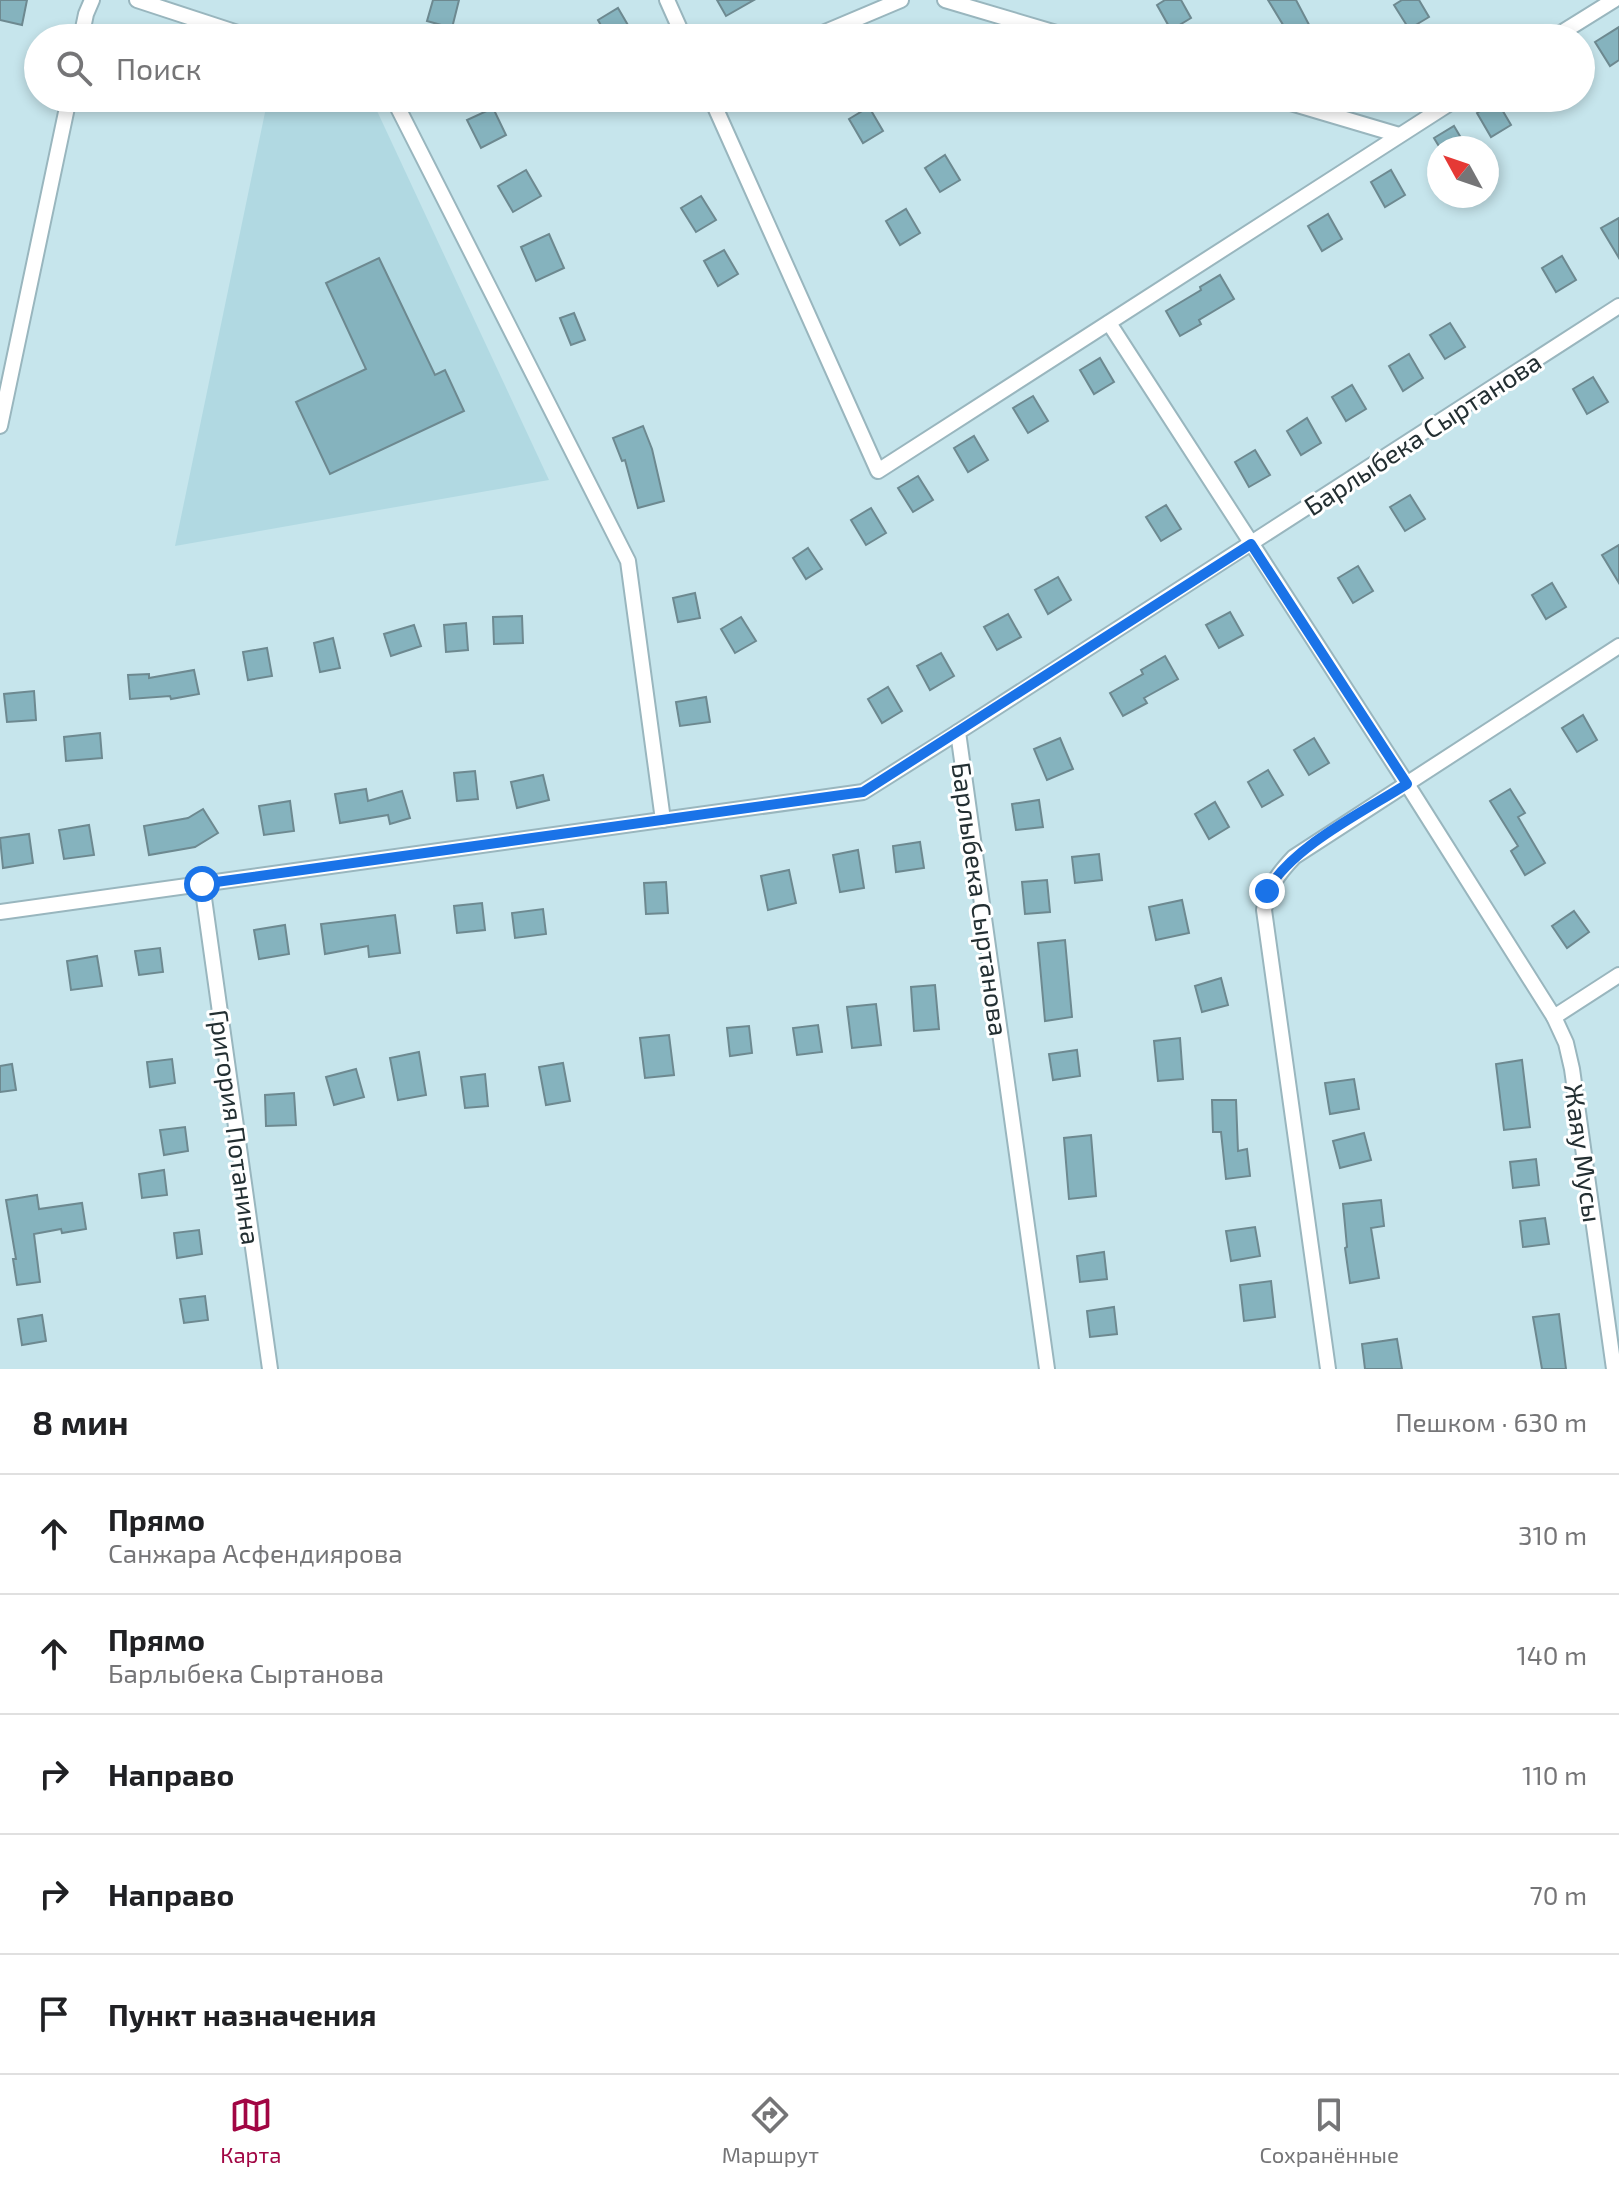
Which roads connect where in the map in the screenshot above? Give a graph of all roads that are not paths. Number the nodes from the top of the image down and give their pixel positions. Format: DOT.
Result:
graph roads {
  1 [pos="92,0"];
  2 [pos="137,0"];
  3 [pos="667,0"];
  4 [pos="901,0"];
  5 [pos="945,0"];
  6 [pos="1614,0"];
  7 [pos="84,24"];
  8 [pos="210,24"];
  9 [pos="678,24"];
  10 [pos="844,24"];
  11 [pos="1026,24"];
  12 [pos="1575,24"];
  13 [pos="66,112"];
  14 [pos="400,112"];
  15 [pos="717,112"];
  16 [pos="1321,112"];
  17 [pos="1436,112"];
  18 [pos="1399,135"];
  19 [pos="1619,306"];
  20 [pos="1109,323"];
  21 [pos="0,426"];
  22 [pos="1251,544"];
  23 [pos="1619,646"];
  24 [pos="958,732"];
  25 [pos="1407,784"];
  26 [pos="663,820"];
  27 [pos="202,884"];
  28 [pos="0,912"];
  29 [pos="1619,975"];
  30 [pos="1554,1017"];
  31 [pos="270,1369"];
  32 [pos="1047,1369"];
  33 [pos="1328,1369"];
  34 [pos="1614,1369"];
  1 -- 7 [label="street"];
  2 -- 8 [label="street"];
  3 -- 9 [label="street"];
  4 -- 10 [label="street"];
  5 -- 11 [label="street"];
  6 -- 12 [label="street"];
  13 -- 21 [label="street"];
  14 -- 26 [label="street"];
  15 -- 20 [label="street"];
  16 -- 18 [label="street"];
  17 -- 18 [label="street"];
  18 -- 20 [label="street"];
  19 -- 22 [label="street, Барлыбека Сыртанова"];
  20 -- 22 [label="street, Жаяу Мусы"];
  22 -- 24 [label="street, Барлыбека Сыртанова"];
  22 -- 25 [label="street, Жаяу Мусы"];
  23 -- 25 [label="street"];
  24 -- 26 [label="street"];
  24 -- 32 [label="street, Барлыбека Сыртанова"];
  25 -- 30 [label="street, Жаяу Мусы"];
  25 -- 33 [label="street"];
  26 -- 27 [label="street"];
  27 -- 28 [label="street"];
  27 -- 31 [label="street, Григория Потанина"];
  29 -- 30 [label="street"];
  30 -- 34 [label="street, Жаяу Мусы"];
}
